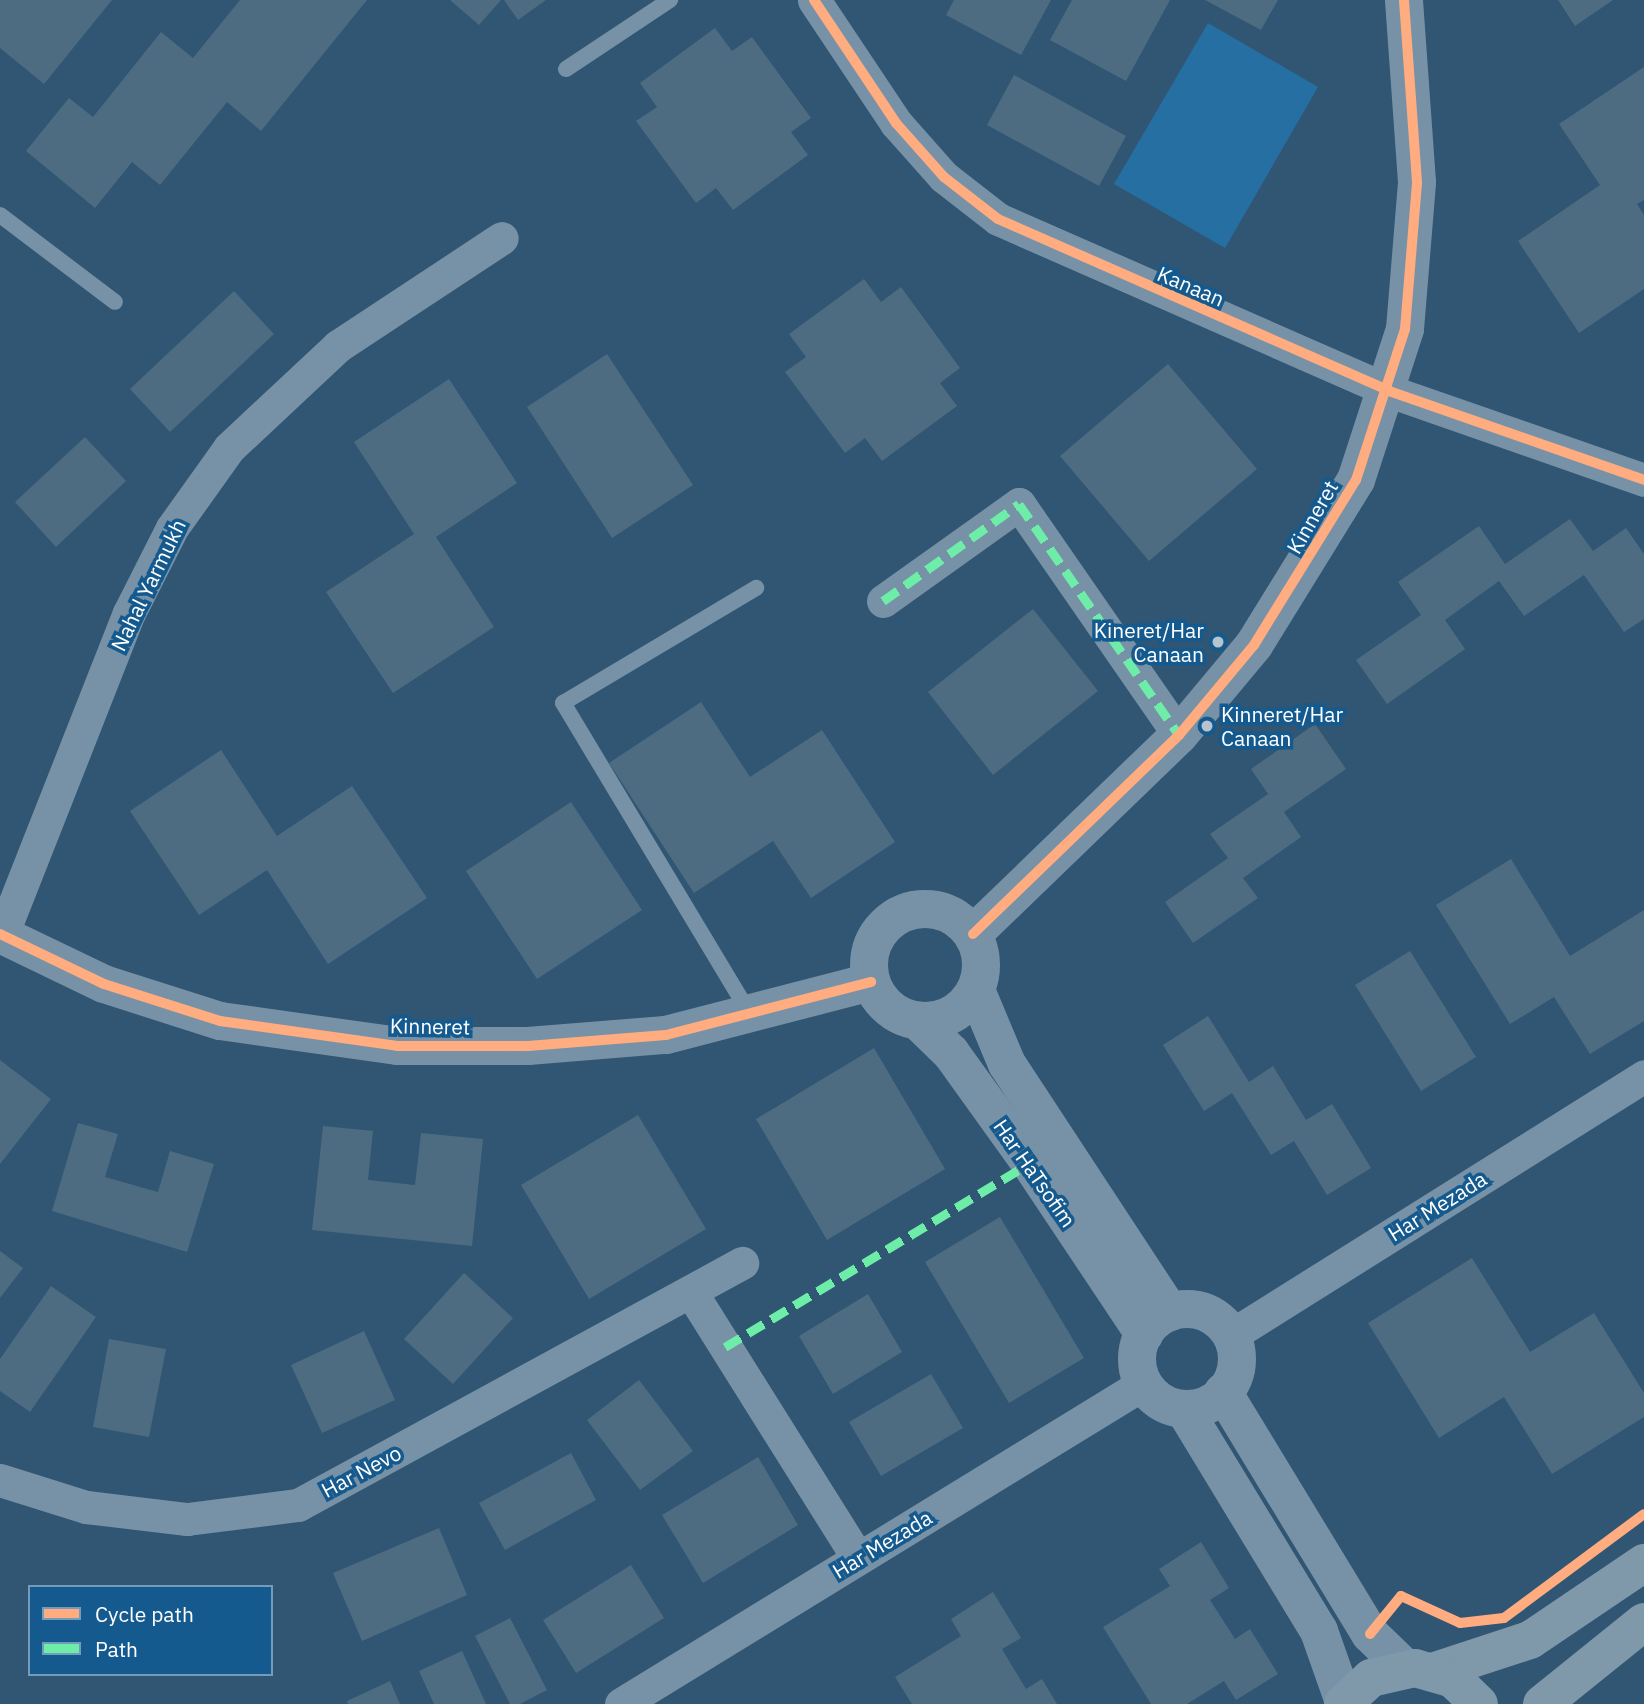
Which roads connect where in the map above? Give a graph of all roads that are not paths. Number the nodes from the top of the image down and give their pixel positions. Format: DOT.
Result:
graph roads {
  1 [pos="670,0"];
  2 [pos="814,0"];
  3 [pos="1404,0"];
  4 [pos="566,69"];
  5 [pos="0,215"];
  6 [pos="502,238"];
  7 [pos="115,302"];
  8 [pos="1389,391"];
  9 [pos="1644,480"];
  10 [pos="757,588"];
  11 [pos="883,601"];
  12 [pos="1179,735"];
  13 [pos="1,934"];
  14 [pos="973,934"];
  15 [pos="872,982"];
  16 [pos="976,990"];
  17 [pos="750,1013"];
  18 [pos="918,1021"];
  19 [pos="1644,1076"];
  20 [pos="742,1263"];
  21 [pos="691,1292"];
  22 [pos="1157,1323"];
  23 [pos="1230,1336"];
  24 [pos="1143,1384"];
  25 [pos="1223,1392"];
  26 [pos="1184,1409"];
  27 [pos="0,1480"];
  28 [pos="858,1558"];
  29 [pos="1644,1563"];
  30 [pos="1644,1622"];
  31 [pos="1420,1670"];
  32 [pos="1344,1703"];
  33 [pos="621,1704"];
  34 [pos="1479,1704"];
  35 [pos="1542,1704"];
  1 -- 4 [label="lane"];
  2 -- 8 [label="street, Kanaan"];
  3 -- 8 [label="street, Kinneret"];
  5 -- 7 [label="lane"];
  6 -- 13 [label="street, Nahal Yarmukh"];
  8 -- 9 [label="street, Kanaan"];
  8 -- 12 [label="street, Kinneret"];
  10 -- 17 [label="lane"];
  11 -- 12 [label="street"];
  12 -- 14 [label="street, Kinneret"];
  13 -- 17 [label="street, Kinneret"];
  14 -- 15 [label="street"];
  14 -- 16 [label="street"];
  15 -- 17 [label="street, Kinneret"];
  15 -- 18 [label="street"];
  16 -- 18 [label="street"];
  16 -- 22 [label="street, Har HaTsofim"];
  18 -- 22 [label="street, Har HaTsofim"];
  19 -- 23 [label="street, Har Mezada"];
  20 -- 21 [label="street, Har Nevo"];
  21 -- 27 [label="street, Har Nevo"];
  21 -- 28 [label="street"];
  22 -- 23 [label="street"];
  22 -- 24 [label="street"];
  23 -- 25 [label="street"];
  24 -- 26 [label="street"];
  24 -- 28 [label="street, Har Mezada"];
  25 -- 26 [label="street"];
  25 -- 31 [label="street"];
  26 -- 32 [label="street"];
  28 -- 33 [label="street, Har Mezada"];
  29 -- 31 [label="main road"];
  30 -- 35 [label="main road"];
  31 -- 32 [label="main road"];
  31 -- 34 [label="main road"];
}
